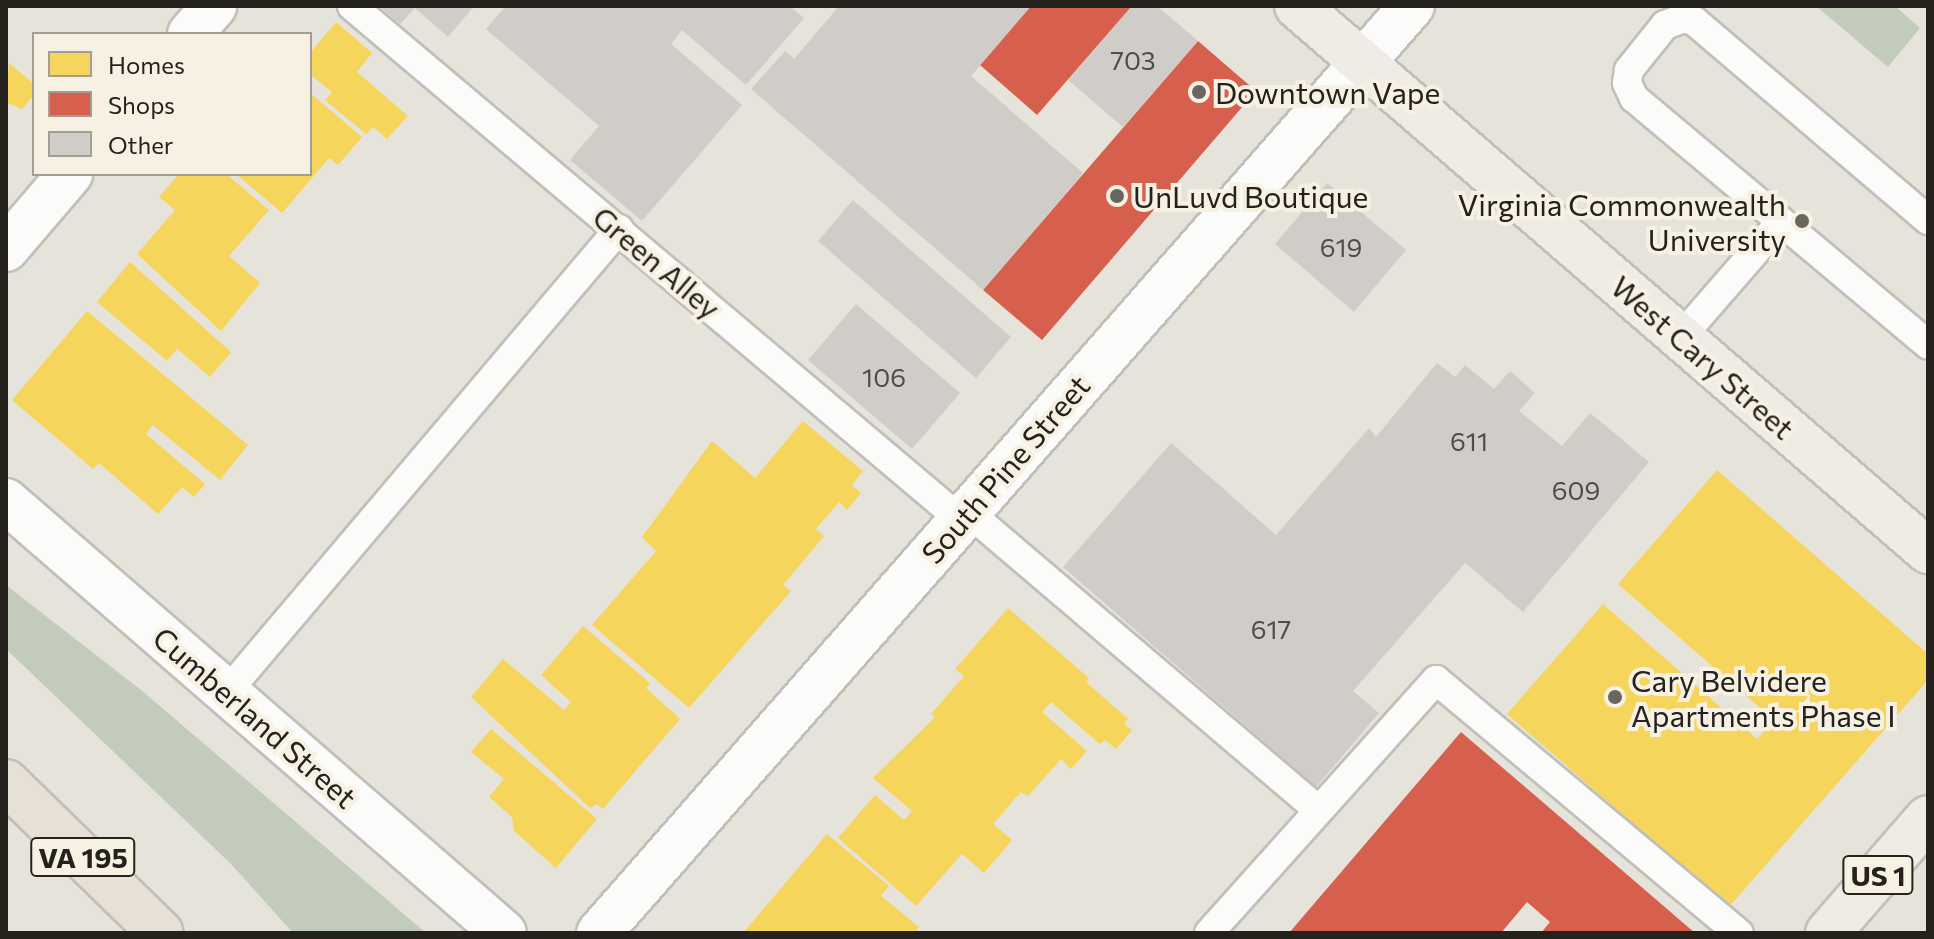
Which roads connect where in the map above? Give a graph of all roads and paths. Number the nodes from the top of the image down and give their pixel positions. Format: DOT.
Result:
graph roads {
  1 [pos="214,6"];
  2 [pos="352,6"];
  3 [pos="1297,6"];
  4 [pos="1412,6"];
  5 [pos="192,32"];
  6 [pos="1363,62"];
  7 [pos="68,176"];
  8 [pos="1928,220"];
  9 [pos="1780,223"];
  10 [pos="619,229"];
  11 [pos="6,249"];
  12 [pos="1680,338"];
  13 [pos="1928,345"];
  14 [pos="6,501"];
  15 [pos="965,516"];
  16 [pos="1928,551"];
  17 [pos="226,693"];
  18 [pos="6,782"];
  19 [pos="1318,810"];
  20 [pos="1928,818"];
  21 [pos="161,933"];
  22 [pos="504,933"];
  23 [pos="599,933"];
  24 [pos="1209,933"];
  25 [pos="1739,933"];
  26 [pos="1828,933"];
  1 -- 5 [label="street"];
  2 -- 10 [label="lane, Green Alley"];
  3 -- 6 [label="main road, West Cary Street"];
  4 -- 6 [label="street, South Pine Street"];
  6 -- 12 [label="main road, West Cary Street"];
  6 -- 15 [label="street, South Pine Street"];
  7 -- 11 [label="street"];
  8 -- 9 [label="lane"];
  9 -- 12 [label="lane"];
  9 -- 13 [label="lane"];
  10 -- 15 [label="lane, Green Alley"];
  10 -- 17 [label="lane"];
  12 -- 16 [label="main road, West Cary Street"];
  14 -- 17 [label="street, Cumberland Street"];
  15 -- 19 [label="lane, Green Alley"];
  15 -- 23 [label="street, South Pine Street"];
  17 -- 22 [label="street, Cumberland Street"];
  18 -- 21 [label="highway, VA 195"];
  19 -- 24 [label="lane"];
  19 -- 25 [label="lane"];
  20 -- 26 [label="main road, US 1"];
}
